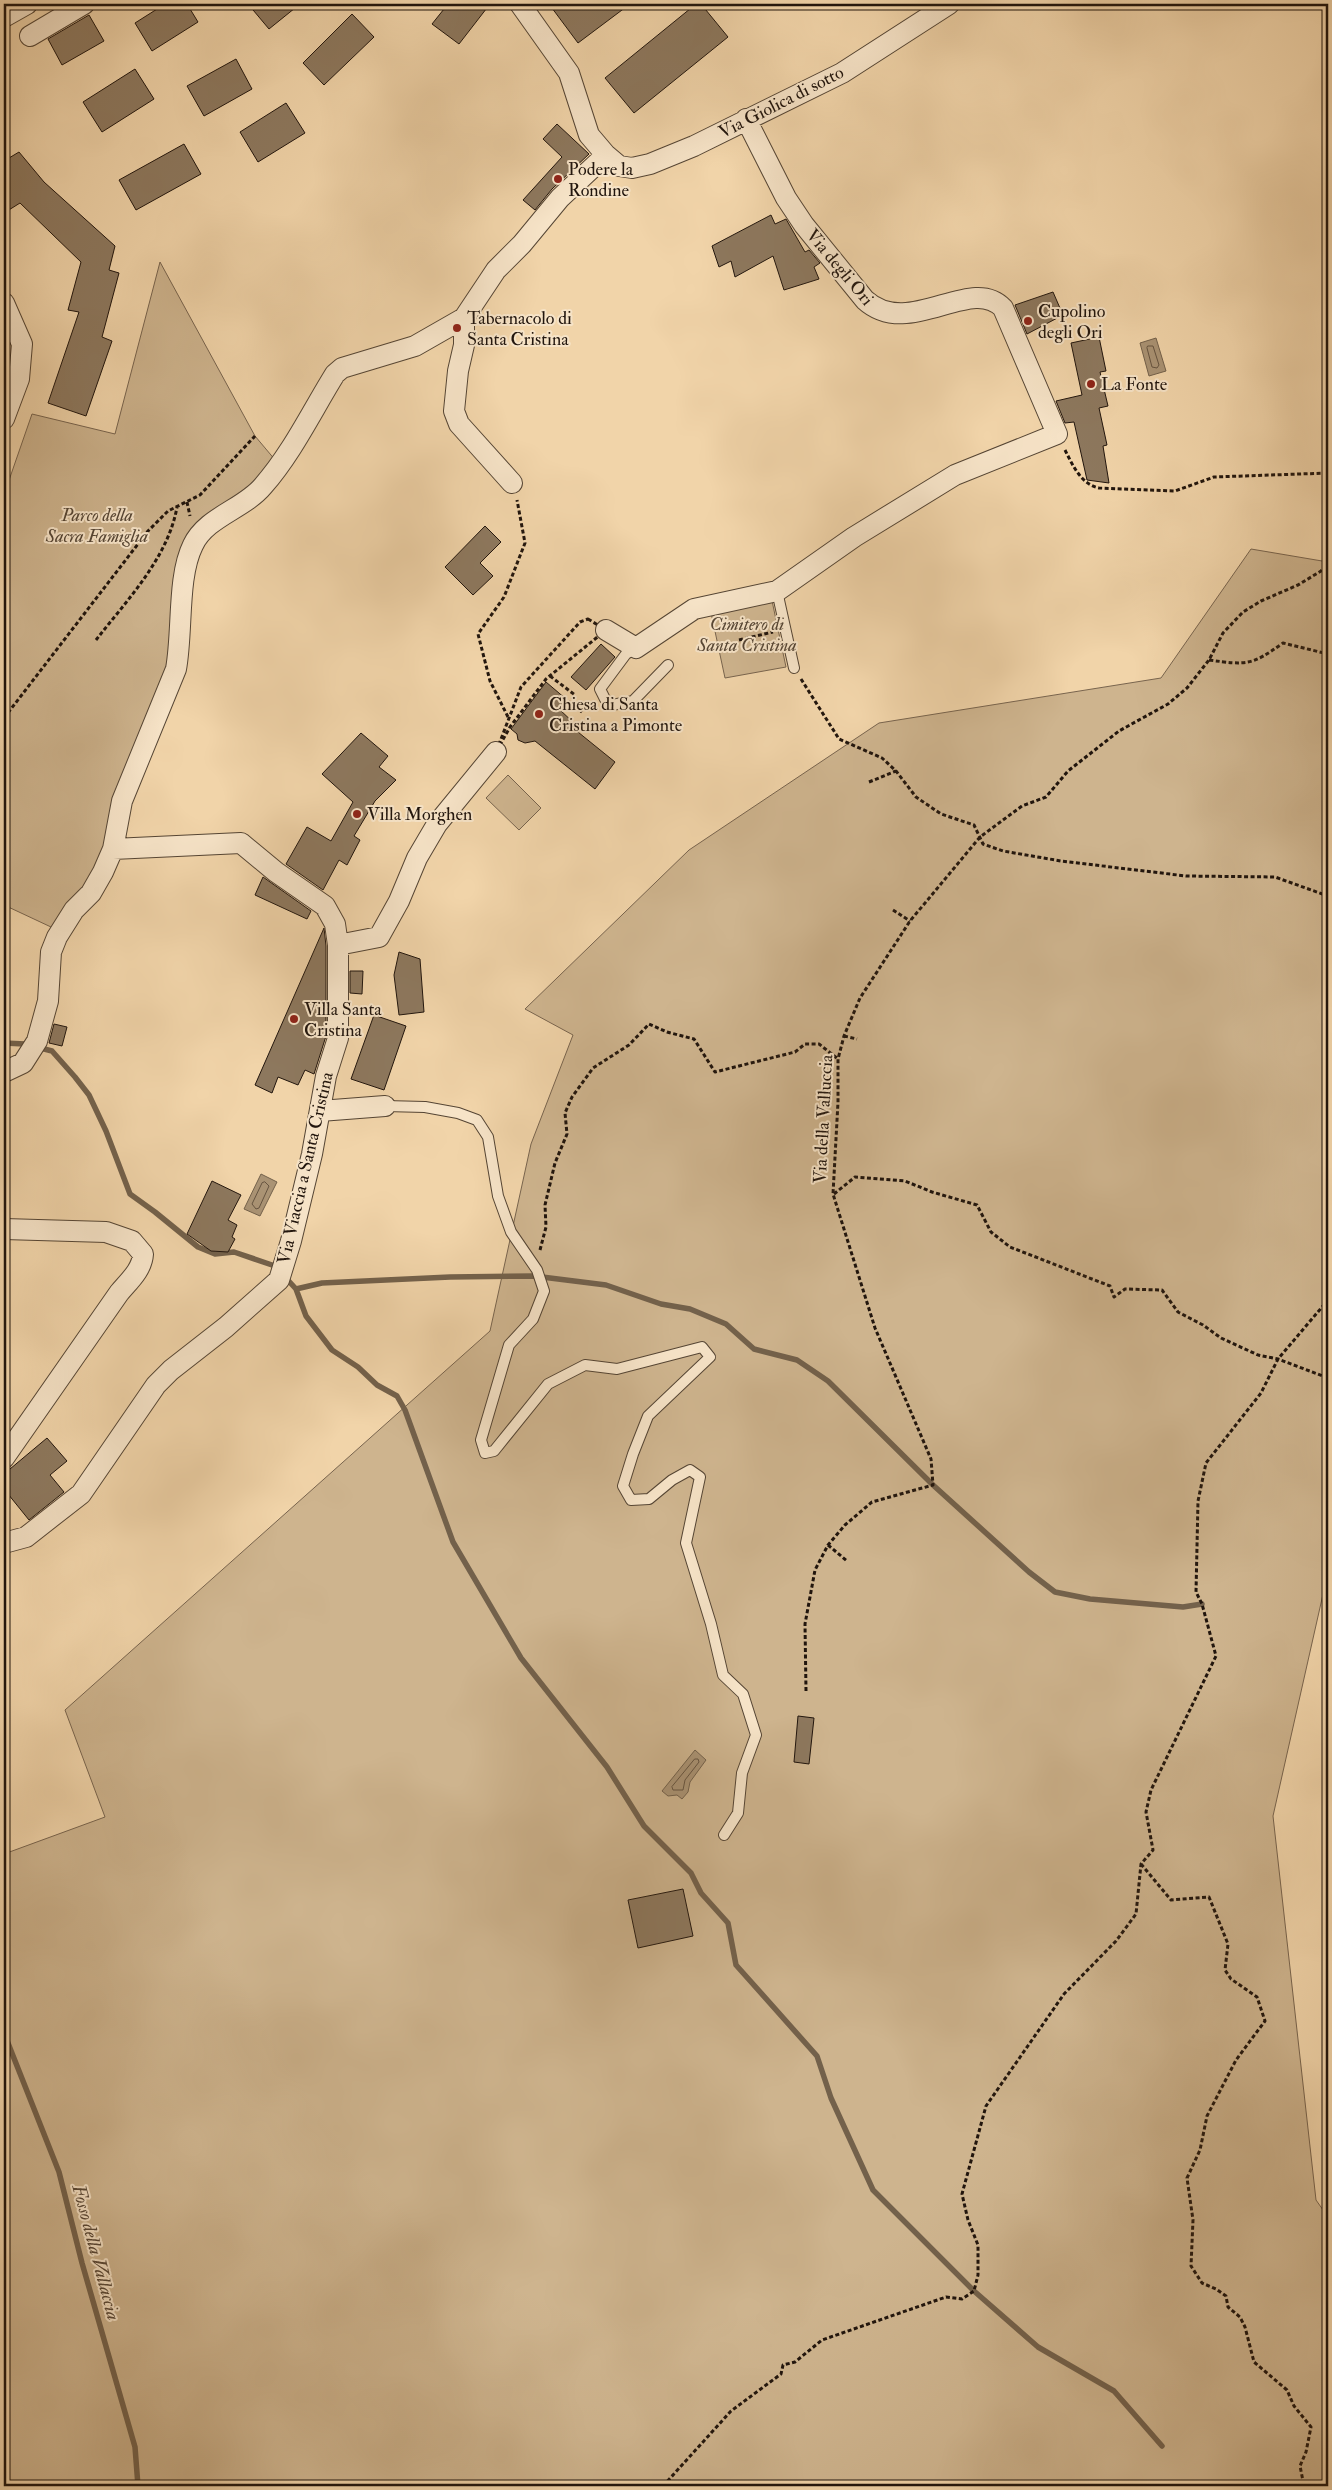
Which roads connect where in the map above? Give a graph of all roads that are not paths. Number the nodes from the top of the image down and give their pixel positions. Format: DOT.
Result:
graph roads {
  1 [pos="27,4"];
  2 [pos="84,4"];
  3 [pos="520,4"];
  4 [pos="949,4"];
  5 [pos="4,17"];
  6 [pos="30,36"];
  7 [pos="746,119"];
  8 [pos="606,155"];
  9 [pos="4,302"];
  10 [pos="464,318"];
  11 [pos="4,419"];
  12 [pos="512,483"];
  13 [pos="777,590"];
  14 [pos="606,630"];
  15 [pos="636,648"];
  16 [pos="668,665"];
  17 [pos="794,668"];
  18 [pos="496,752"];
  19 [pos="113,849"];
  20 [pos="338,945"];
  21 [pos="4,1072"];
  22 [pos="385,1106"];
  23 [pos="320,1111"];
  24 [pos="4,1229"];
  25 [pos="4,1458"];
  26 [pos="4,1543"];
  27 [pos="724,1835"];
  1 -- 5 [label="street"];
  2 -- 6 [label="street"];
  3 -- 8 [label="street, Via Giolica di sotto"];
  4 -- 7 [label="street, Via Giolica di sotto"];
  7 -- 8 [label="street, Via Giolica di sotto"];
  7 -- 13 [label="street, Via degli Ori"];
  8 -- 10 [label="street"];
  9 -- 11 [label="street"];
  10 -- 12 [label="street"];
  10 -- 19 [label="street"];
  13 -- 15 [label="street"];
  13 -- 17 [label="lane"];
  14 -- 15 [label="street"];
  15 -- 16 [label="lane"];
  18 -- 20 [label="street"];
  19 -- 20 [label="street, Via Viaccia a Santa Cristina"];
  19 -- 21 [label="street"];
  20 -- 23 [label="street, Via Viaccia a Santa Cristina"];
  22 -- 23 [label="street"];
  22 -- 27 [label="lane"];
  23 -- 26 [label="street, Via Viaccia a Santa Cristina"];
  24 -- 25 [label="street"];
}
